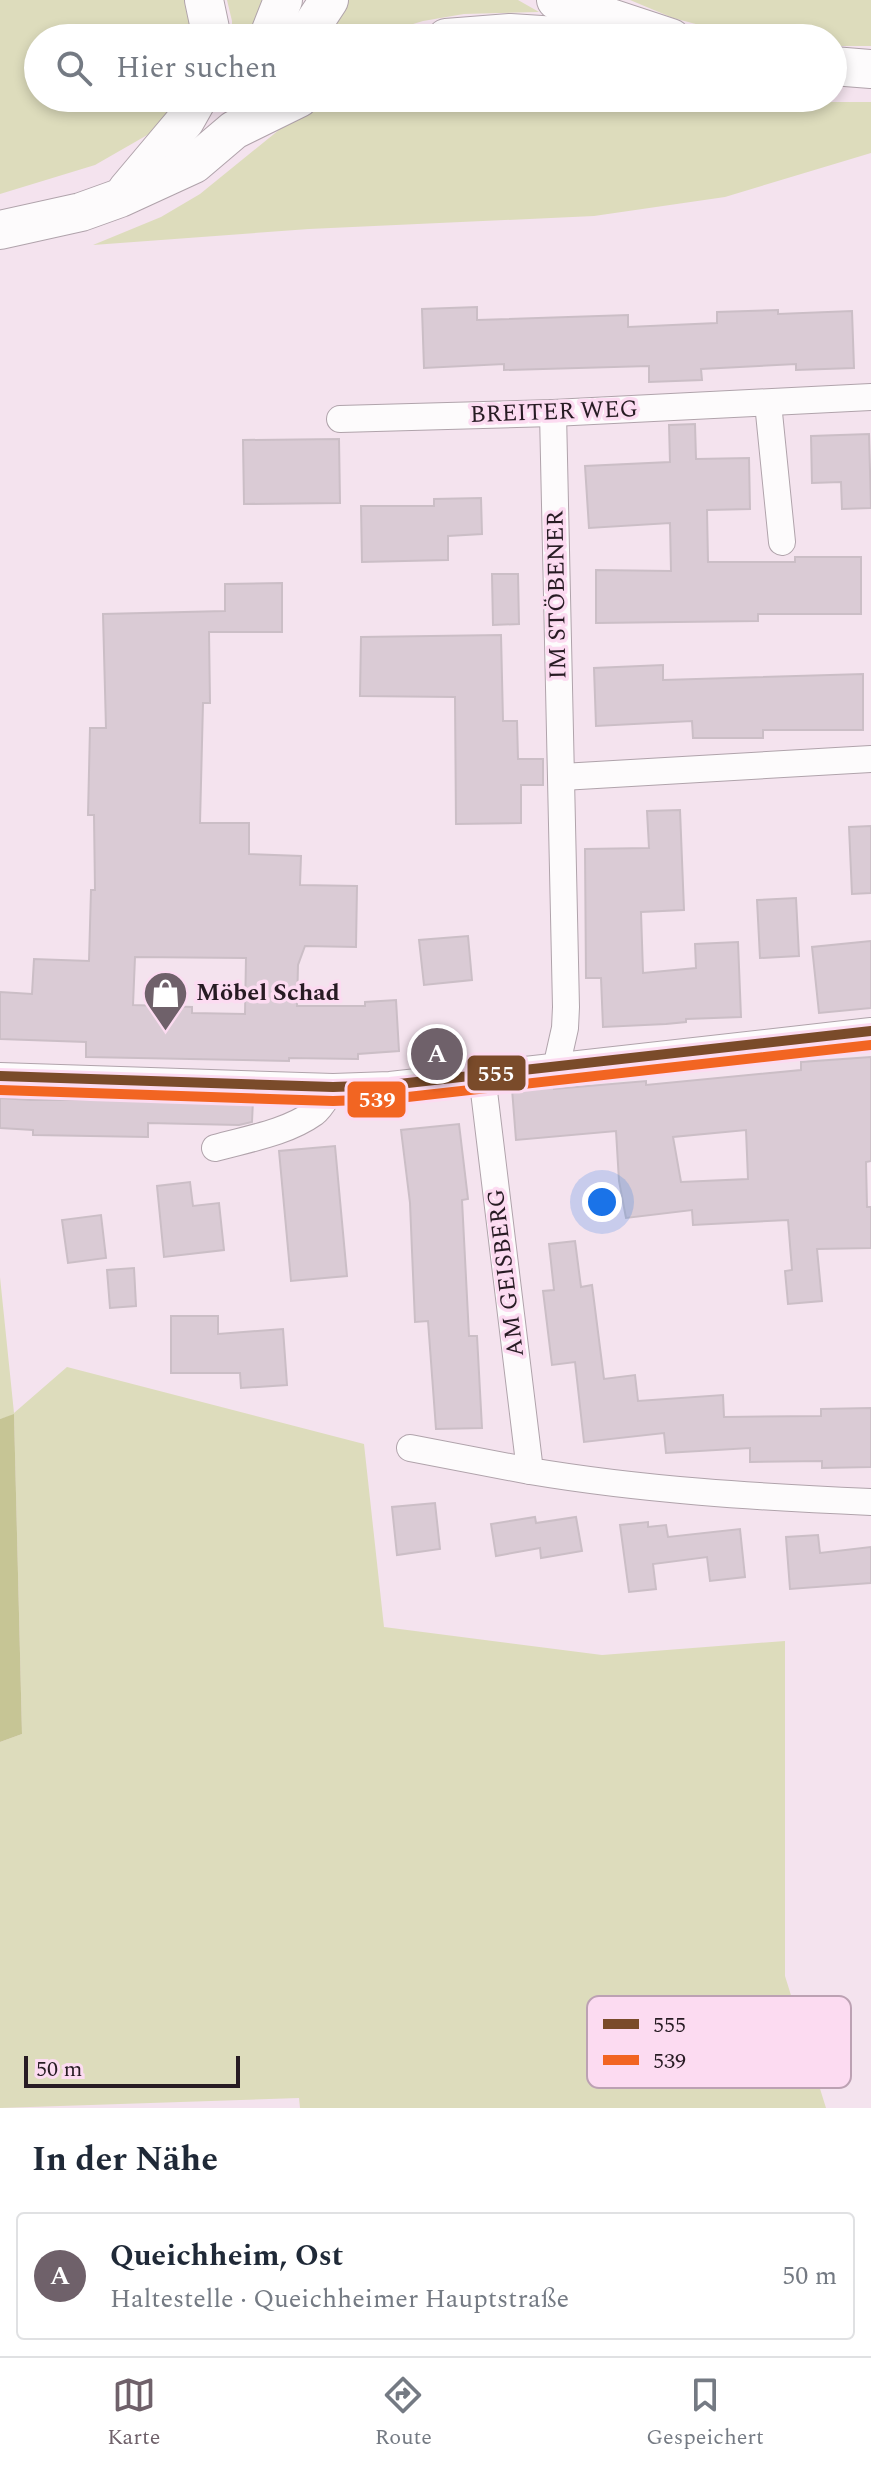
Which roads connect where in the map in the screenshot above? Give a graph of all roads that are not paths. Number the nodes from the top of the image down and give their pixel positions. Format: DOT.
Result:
graph roads {
  1 [pos="204,0"];
  2 [pos="283,0"];
  3 [pos="329,0"];
  4 [pos="577,12"];
  5 [pos="209,24"];
  6 [pos="274,24"];
  7 [pos="313,24"];
  8 [pos="539,24"];
  9 [pos="620,24"];
  10 [pos="847,67"];
  11 [pos="871,69"];
  12 [pos="190,112"];
  13 [pos="242,114"];
  14 [pos="120,198"];
  15 [pos="0,230"];
  16 [pos="871,397"];
  17 [pos="768,403"];
  18 [pos="553,413"];
  19 [pos="340,419"];
  20 [pos="782,542"];
  21 [pos="871,759"];
  22 [pos="562,777"];
  23 [pos="871,1031"];
  24 [pos="556,1068"];
  25 [pos="482,1075"];
  26 [pos="0,1076"];
  27 [pos="333,1087"];
  28 [pos="215,1148"];
  29 [pos="410,1448"];
  30 [pos="530,1471"];
  31 [pos="871,1502"];
  1 -- 5 [label="main road"];
  2 -- 6 [label="main road"];
  3 -- 7 [label="main road"];
  4 -- 8 [label="main road"];
  4 -- 9 [label="main road"];
  10 -- 11 [label="main road"];
  12 -- 14 [label="main road"];
  13 -- 14 [label="main road"];
  14 -- 15 [label="main road"];
  16 -- 17 [label="street, BREITER WEG"];
  17 -- 18 [label="street, BREITER WEG"];
  17 -- 20 [label="street"];
  18 -- 19 [label="street, BREITER WEG"];
  18 -- 22 [label="street, IM STÖBENER"];
  21 -- 22 [label="street"];
  22 -- 24 [label="street, IM STÖBENER"];
  23 -- 24 [label="street"];
  24 -- 25 [label="street"];
  25 -- 27 [label="street"];
  25 -- 30 [label="street, AM GEISBERG"];
  26 -- 27 [label="street"];
  27 -- 28 [label="street"];
  29 -- 30 [label="street"];
  30 -- 31 [label="street"];
}
